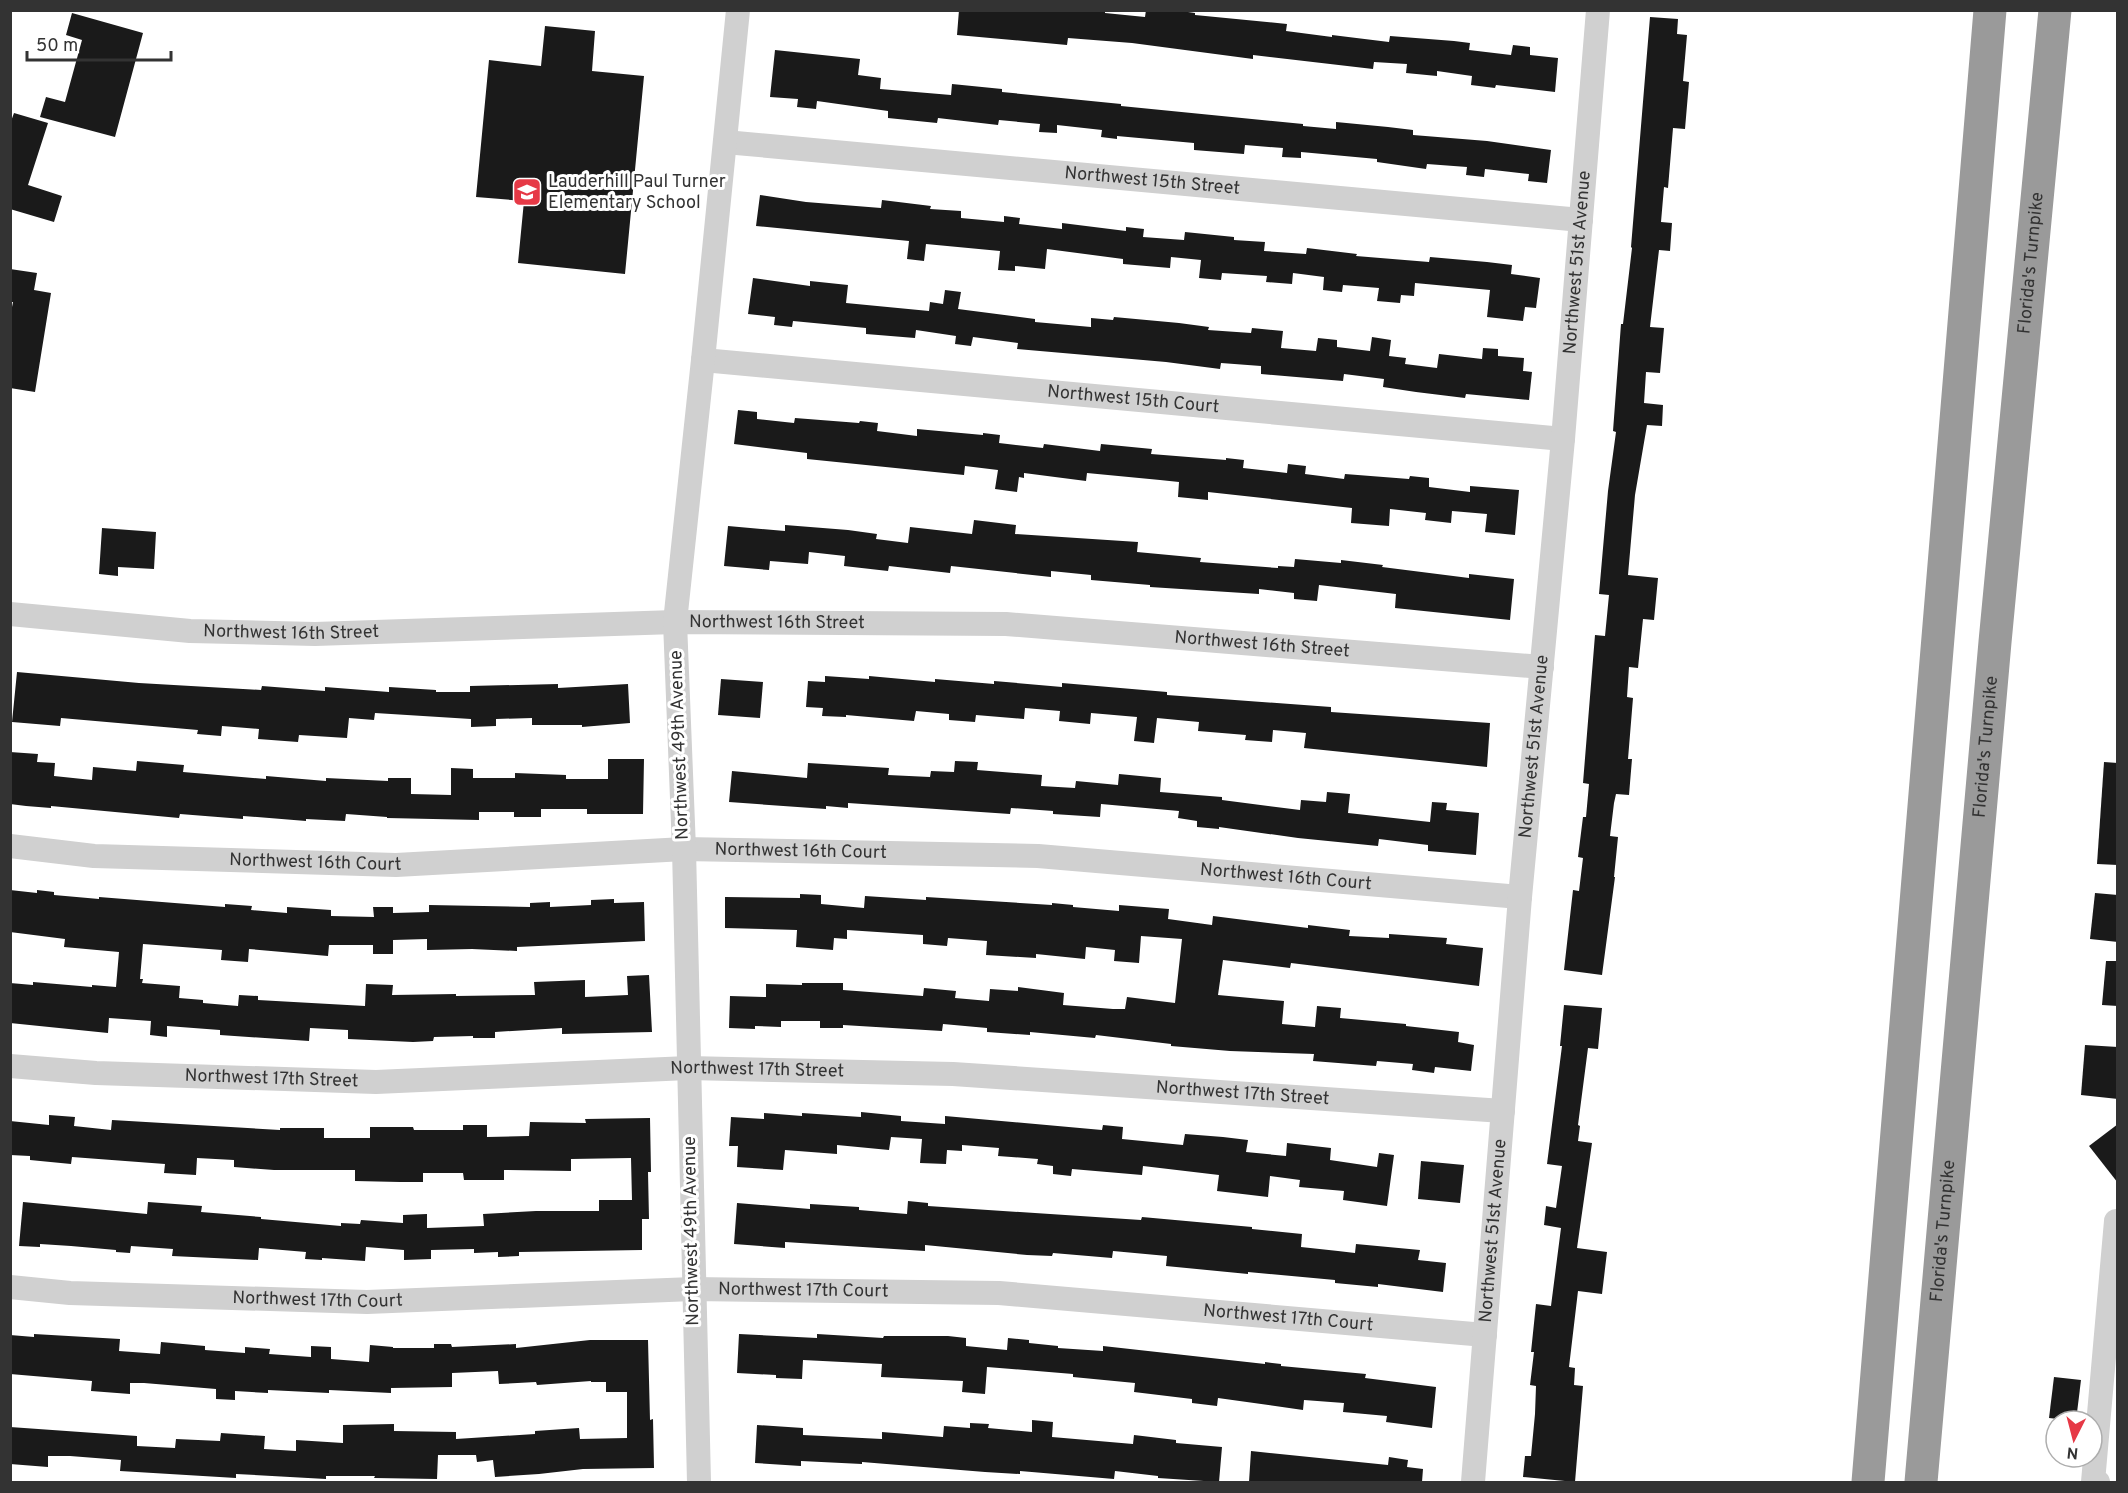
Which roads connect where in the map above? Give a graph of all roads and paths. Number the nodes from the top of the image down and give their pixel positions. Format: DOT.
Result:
graph roads {
  1 [pos="738,10"];
  2 [pos="1598,10"];
  3 [pos="1990,10"];
  4 [pos="2055,10"];
  5 [pos="725,142"];
  6 [pos="1581,220"];
  7 [pos="704,360"];
  8 [pos="1563,439"];
  9 [pos="10,614"];
  10 [pos="675,622"];
  11 [pos="1542,667"];
  12 [pos="10,846"];
  13 [pos="684,849"];
  14 [pos="1520,897"];
  15 [pos="10,1066"];
  16 [pos="688,1068"];
  17 [pos="1503,1111"];
  18 [pos="2116,1221"];
  19 [pos="10,1287"];
  20 [pos="693,1289"];
  21 [pos="1485,1335"];
  22 [pos="699,1482"];
  23 [pos="1473,1482"];
  24 [pos="1868,1482"];
  25 [pos="1921,1482"];
  26 [pos="2098,1482"];
  1 -- 5 [label="street, Northwest 49th Avenue"];
  2 -- 6 [label="street, Northwest 51st Avenue"];
  3 -- 24 [label="highway"];
  4 -- 25 [label="highway, Florida's Turnpike"];
  5 -- 6 [label="street, Northwest 15th Street"];
  5 -- 7 [label="street, Northwest 49th Avenue"];
  6 -- 8 [label="street, Northwest 51st Avenue"];
  7 -- 8 [label="street, Northwest 15th Court"];
  7 -- 10 [label="street, Northwest 49th Avenue"];
  8 -- 11 [label="street, Northwest 51st Avenue"];
  9 -- 10 [label="street, Northwest 16th Street"];
  10 -- 11 [label="street, Northwest 16th Street"];
  10 -- 13 [label="street, Northwest 49th Avenue"];
  11 -- 14 [label="street, Northwest 51st Avenue"];
  12 -- 13 [label="street, Northwest 16th Court"];
  13 -- 14 [label="street, Northwest 16th Court"];
  13 -- 16 [label="street, Northwest 49th Avenue"];
  14 -- 17 [label="street, Northwest 51st Avenue"];
  15 -- 16 [label="street, Northwest 17th Street"];
  16 -- 17 [label="street, Northwest 17th Street"];
  16 -- 20 [label="street, Northwest 49th Avenue"];
  17 -- 21 [label="street, Northwest 51st Avenue"];
  18 -- 26 [label="street"];
  19 -- 20 [label="street, Northwest 17th Court"];
  20 -- 21 [label="street, Northwest 17th Court"];
  20 -- 22 [label="street, Northwest 49th Avenue"];
  21 -- 23 [label="street, Northwest 51st Avenue"];
}
